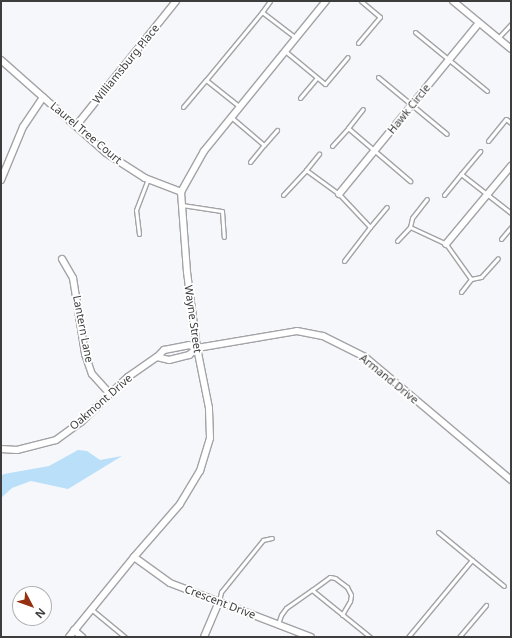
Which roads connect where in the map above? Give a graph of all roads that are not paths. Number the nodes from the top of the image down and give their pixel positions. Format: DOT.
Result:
graph roads {
  1 [pos="176,1"];
  2 [pos="270,1"];
  3 [pos="326,1"];
  4 [pos="361,1"];
  5 [pos="453,1"];
  6 [pos="460,3"];
  7 [pos="262,12"];
  8 [pos="480,23"];
  9 [pos="511,24"];
  10 [pos="415,32"];
  11 [pos="296,38"];
  12 [pos="498,38"];
  13 [pos="358,43"];
  14 [pos="511,50"];
  15 [pos="285,51"];
  16 [pos="348,57"];
  17 [pos="450,59"];
  18 [pos="1,60"];
  19 [pos="378,77"];
  20 [pos="317,78"];
  21 [pos="206,80"];
  22 [pos="487,91"];
  23 [pos="43,97"];
  24 [pos="300,98"];
  25 [pos="412,106"];
  26 [pos="183,107"];
  27 [pos="240,107"];
  28 [pos="363,109"];
  29 [pos="231,117"];
  30 [pos="511,123"];
  31 [pos="76,126"];
  32 [pos="348,128"];
  33 [pos="277,130"];
  34 [pos="447,134"];
  35 [pos="488,140"];
  36 [pos="264,145"];
  37 [pos="332,146"];
  38 [pos="375,151"];
  39 [pos="480,152"];
  40 [pos="319,154"];
  41 [pos="250,162"];
  42 [pos="511,166"];
  43 [pos="306,170"];
  44 [pos="461,174"];
  45 [pos="148,179"];
  46 [pos="1,180"];
  47 [pos="410,181"];
  48 [pos="181,192"];
  49 [pos="339,194"];
  50 [pos="488,194"];
  51 [pos="444,195"];
  52 [pos="283,196"];
  53 [pos="427,200"];
  54 [pos="182,205"];
  55 [pos="387,207"];
  56 [pos="511,214"];
  57 [pos="370,227"];
  58 [pos="410,227"];
  59 [pos="511,227"];
  60 [pos="139,234"];
  61 [pos="224,237"];
  62 [pos="501,239"];
  63 [pos="397,241"];
  64 [pos="446,244"];
  65 [pos="498,258"];
  66 [pos="62,259"];
  67 [pos="344,261"];
  68 [pos="471,279"];
  69 [pos="461,292"];
  70 [pos="197,348"];
  71 [pos="157,357"];
  72 [pos="110,394"];
  73 [pos="1,449"];
  74 [pos="511,480"];
  75 [pos="438,532"];
  76 [pos="272,538"];
  77 [pos="134,557"];
  78 [pos="472,560"];
  79 [pos="504,586"];
  80 [pos="312,590"];
  81 [pos="219,602"];
  82 [pos="486,606"];
  83 [pos="91,609"];
  84 [pos="342,614"];
  85 [pos="278,624"];
  86 [pos="74,630"];
  87 [pos="69,637"];
  88 [pos="82,637"];
  89 [pos="125,637"];
  90 [pos="204,637"];
  91 [pos="311,637"];
  92 [pos="370,637"];
  93 [pos="408,637"];
  94 [pos="459,637"];
  1 -- 31 [label="street, Williamsburg Place"];
  2 -- 7 [label="lane"];
  3 -- 11 [label="street"];
  4 -- 13 [label="lane"];
  5 -- 6 [label="street"];
  6 -- 8 [label="street"];
  7 -- 11 [label="lane"];
  7 -- 21 [label="lane"];
  8 -- 12 [label="street"];
  8 -- 17 [label="street, Hawk Circle"];
  9 -- 12 [label="lane"];
  10 -- 17 [label="lane"];
  11 -- 15 [label="street"];
  12 -- 14 [label="street"];
  15 -- 20 [label="lane"];
  15 -- 27 [label="street"];
  16 -- 20 [label="lane"];
  17 -- 22 [label="lane"];
  17 -- 25 [label="street, Hawk Circle"];
  18 -- 23 [label="street, Laurel Tree Court"];
  19 -- 25 [label="lane"];
  20 -- 24 [label="lane"];
  21 -- 26 [label="lane"];
  21 -- 27 [label="lane"];
  23 -- 31 [label="street, Laurel Tree Court"];
  23 -- 46 [label="street"];
  25 -- 34 [label="lane"];
  25 -- 38 [label="street, Hawk Circle"];
  27 -- 29 [label="street"];
  28 -- 32 [label="lane"];
  29 -- 36 [label="lane"];
  29 -- 48 [label="street"];
  30 -- 35 [label="lane"];
  31 -- 45 [label="street, Laurel Tree Court"];
  32 -- 37 [label="lane"];
  32 -- 38 [label="lane"];
  33 -- 36 [label="lane"];
  36 -- 41 [label="lane"];
  38 -- 47 [label="lane"];
  38 -- 49 [label="street, Hawk Circle"];
  39 -- 44 [label="lane"];
  40 -- 43 [label="lane"];
  42 -- 50 [label="street"];
  43 -- 49 [label="lane"];
  43 -- 52 [label="lane"];
  44 -- 50 [label="lane"];
  44 -- 51 [label="lane"];
  45 -- 48 [label="street, Laurel Tree Court"];
  45 -- 60 [label="lane"];
  48 -- 54 [label="street, Wayne Street"];
  49 -- 57 [label="lane"];
  50 -- 56 [label="lane"];
  50 -- 64 [label="street"];
  53 -- 58 [label="lane"];
  54 -- 61 [label="lane"];
  54 -- 70 [label="street, Wayne Street"];
  55 -- 57 [label="lane"];
  57 -- 67 [label="lane"];
  58 -- 63 [label="lane"];
  58 -- 64 [label="lane"];
  59 -- 62 [label="lane"];
  64 -- 68 [label="lane"];
  65 -- 68 [label="lane"];
  66 -- 72 [label="street, Lantern Lane"];
  68 -- 69 [label="lane"];
  70 -- 71 [label="street"];
  70 -- 71 [label="street, Oakmont Drive"];
  70 -- 74 [label="street, Armand Drive"];
  70 -- 77 [label="street, Wayne Street"];
  71 -- 72 [label="street, Oakmont Drive"];
  72 -- 73 [label="street, Oakmont Drive"];
  75 -- 78 [label="lane"];
  76 -- 81 [label="lane"];
  77 -- 81 [label="street, Crescent Drive"];
  77 -- 83 [label="street, Wayne Street"];
  78 -- 79 [label="lane"];
  78 -- 93 [label="lane"];
  80 -- 84 [label="lane"];
  80 -- 84 [label="lane"];
  80 -- 85 [label="lane"];
  81 -- 85 [label="street, Crescent Drive"];
  81 -- 90 [label="street"];
  82 -- 94 [label="lane"];
  83 -- 86 [label="street, Wayne Street"];
  83 -- 89 [label="lane"];
  84 -- 92 [label="lane"];
  85 -- 91 [label="street, Crescent Drive"];
  86 -- 87 [label="street, Wayne Street"];
  86 -- 88 [label="street"];
}
